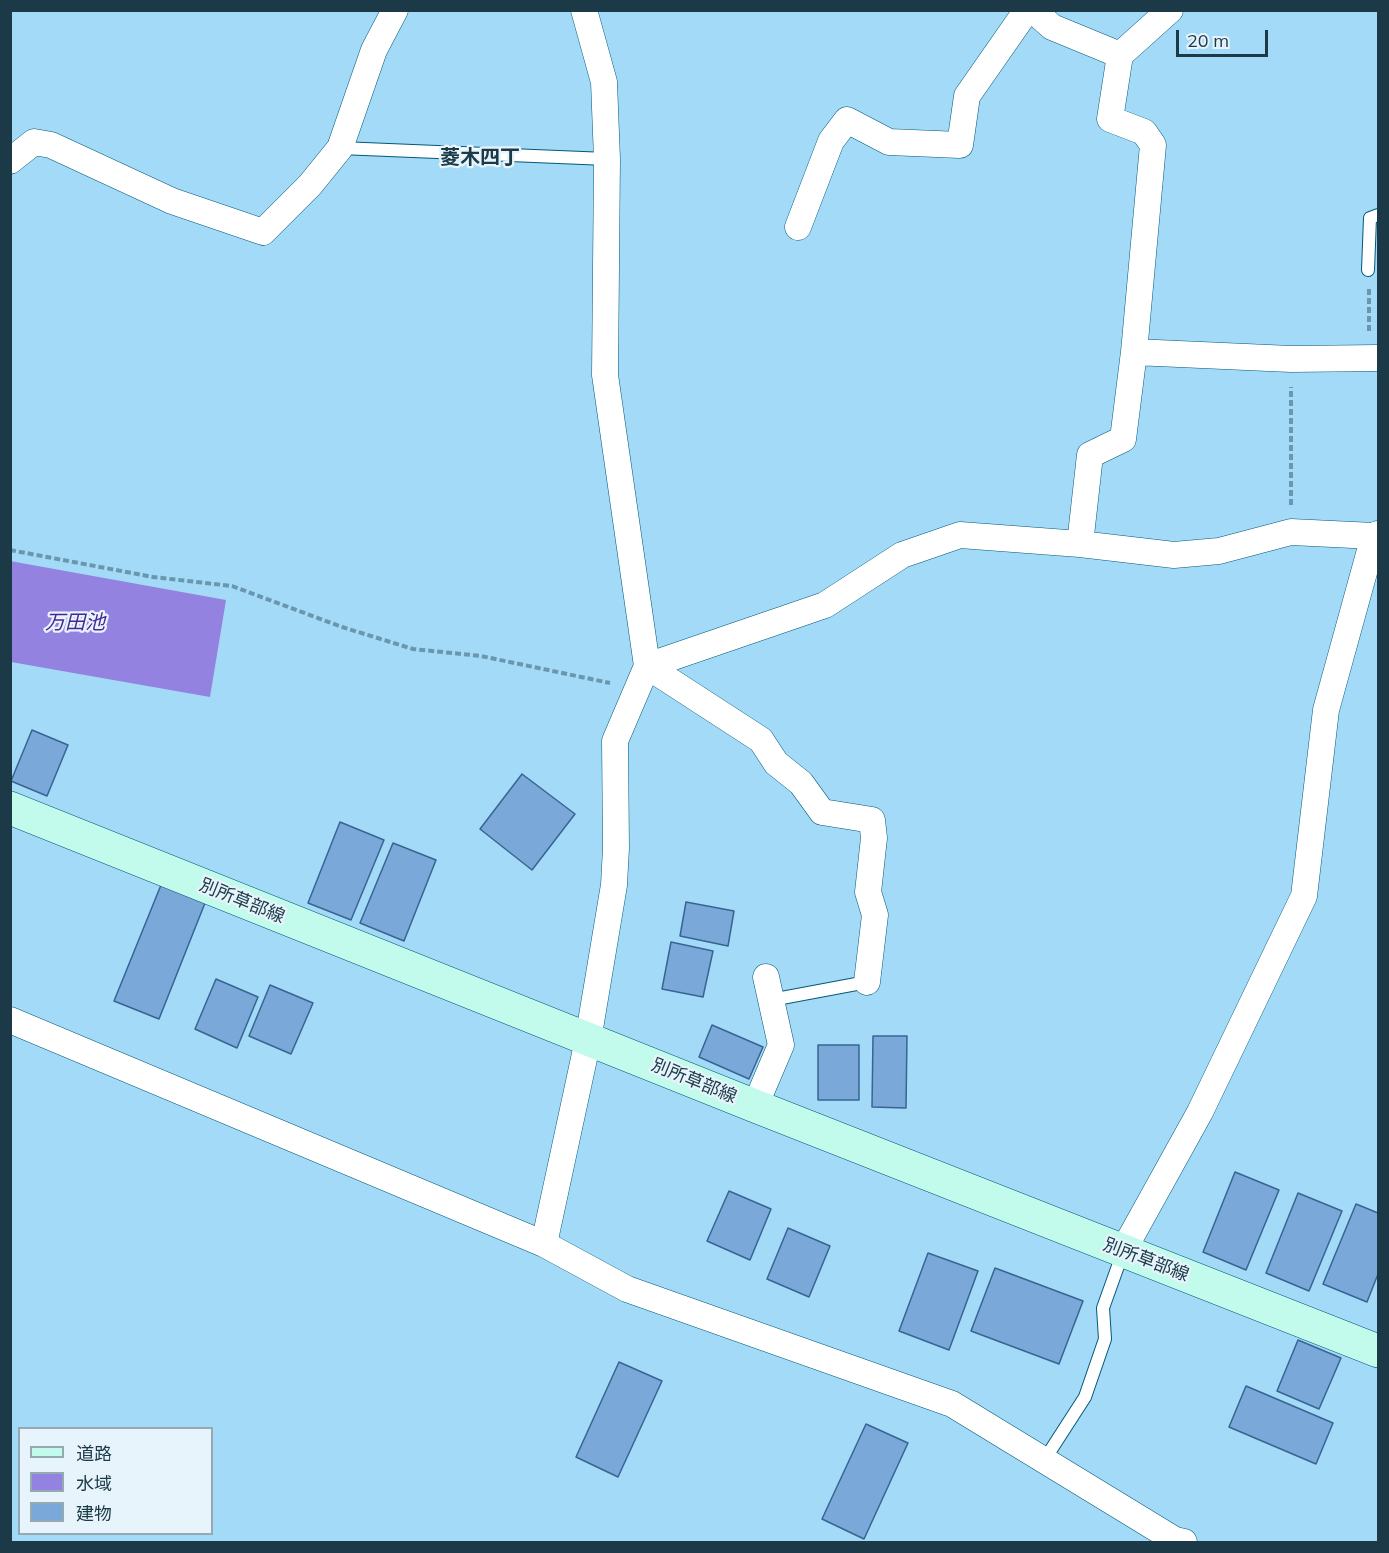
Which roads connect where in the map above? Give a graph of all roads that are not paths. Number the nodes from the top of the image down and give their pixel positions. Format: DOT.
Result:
graph roads {
  1 [pos="395,10"];
  2 [pos="584,10"];
  3 [pos="1027,10"];
  4 [pos="1033,10"];
  5 [pos="1170,10"];
  6 [pos="1120,55"];
  7 [pos="340,148"];
  8 [pos="607,159"];
  9 [pos="10,161"];
  10 [pos="1378,215"];
  11 [pos="798,228"];
  12 [pos="1368,270"];
  13 [pos="1134,352"];
  14 [pos="1374,358"];
  15 [pos="1376,535"];
  16 [pos="1080,544"];
  17 [pos="642,678"];
  18 [pos="10,808"];
  19 [pos="867,982"];
  20 [pos="768,988"];
  21 [pos="10,1020"];
  22 [pos="588,1040"];
  23 [pos="755,1106"];
  24 [pos="544,1244"];
  25 [pos="1123,1251"];
  26 [pos="1378,1351"];
  27 [pos="1045,1459"];
  28 [pos="1184,1542"];
  1 -- 7 [label="street"];
  2 -- 8 [label="street"];
  3 -- 11 [label="street"];
  4 -- 6 [label="street"];
  5 -- 6 [label="street"];
  6 -- 13 [label="street"];
  7 -- 8 [label="lane"];
  7 -- 9 [label="street"];
  8 -- 17 [label="street"];
  10 -- 12 [label="lane"];
  13 -- 14 [label="street"];
  13 -- 16 [label="street"];
  15 -- 16 [label="street"];
  15 -- 25 [label="street"];
  16 -- 17 [label="street"];
  17 -- 19 [label="street"];
  17 -- 22 [label="street"];
  18 -- 22 [label="main road, 別所草部線"];
  19 -- 20 [label="lane"];
  20 -- 23 [label="street"];
  21 -- 24 [label="street"];
  22 -- 23 [label="main road, 別所草部線"];
  22 -- 24 [label="street"];
  23 -- 25 [label="main road, 別所草部線"];
  24 -- 27 [label="street"];
  25 -- 26 [label="main road, 別所草部線"];
  25 -- 27 [label="lane"];
  27 -- 28 [label="street"];
}
